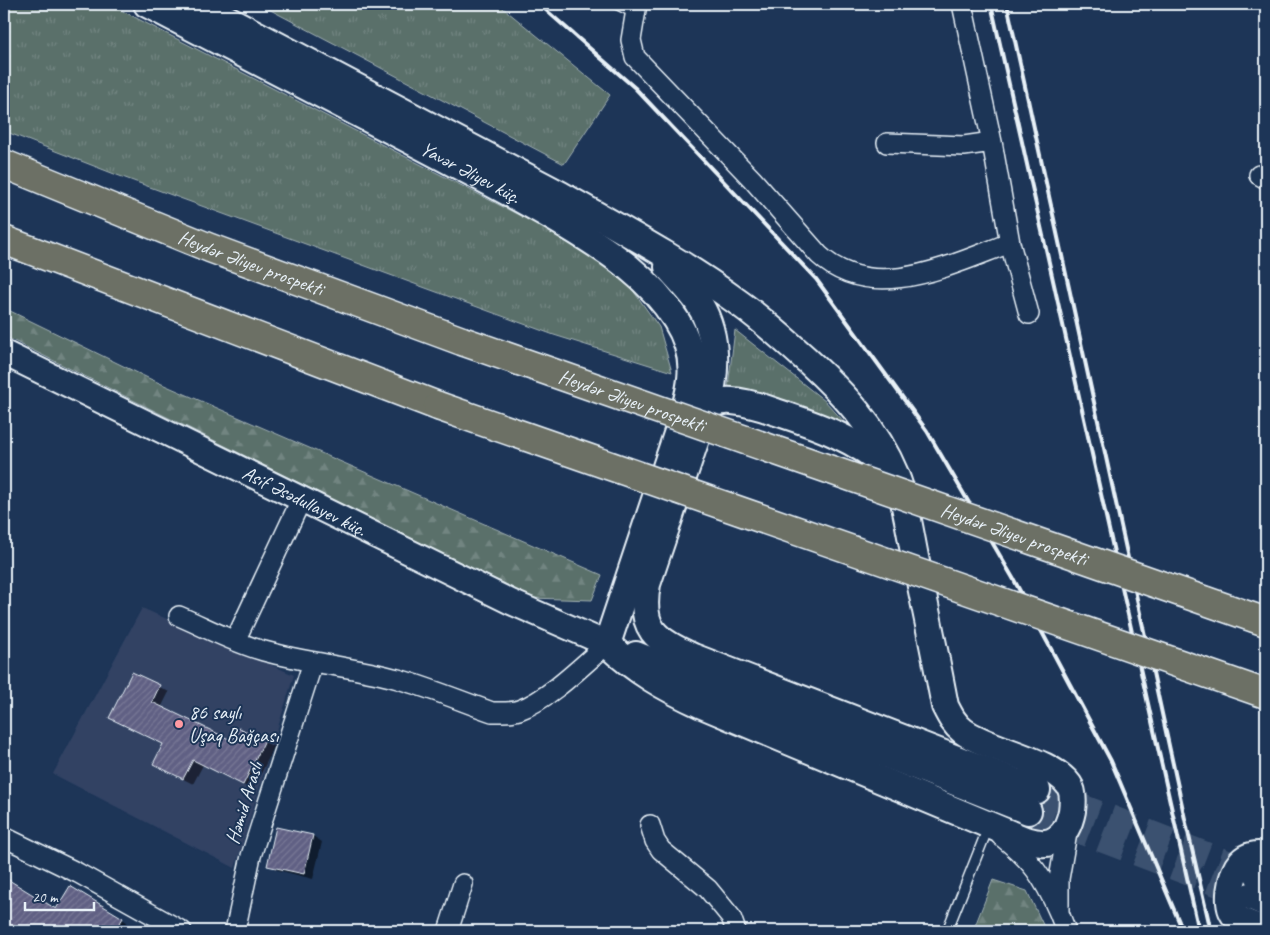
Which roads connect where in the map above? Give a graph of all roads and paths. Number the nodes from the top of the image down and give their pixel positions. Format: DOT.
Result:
graph roads {
  1 [pos="147,4"];
  2 [pos="199,4"];
  3 [pos="616,4"];
  4 [pos="962,4"];
  5 [pos="636,8"];
  6 [pos="992,142"];
  7 [pos="887,143"];
  8 [pos="4,164"];
  9 [pos="4,240"];
  10 [pos="1010,243"];
  11 [pos="648,245"];
  12 [pos="1029,314"];
  13 [pos="4,353"];
  14 [pos="707,406"];
  15 [pos="680,425"];
  16 [pos="895,474"];
  17 [pos="301,500"];
  18 [pos="179,616"];
  19 [pos="1266,622"];
  20 [pos="235,641"];
  21 [pos="607,644"];
  22 [pos="313,662"];
  23 [pos="1266,694"];
  24 [pos="1069,821"];
  25 [pos="650,825"];
  26 [pos="989,825"];
  27 [pos="4,838"];
  28 [pos="1261,882"];
  29 [pos="463,884"];
  30 [pos="1059,913"];
  31 [pos="1266,930"];
  32 [pos="182,931"];
  33 [pos="235,931"];
  34 [pos="448,931"];
  35 [pos="736,931"];
  36 [pos="947,931"];
  37 [pos="1066,931"];
  1 -- 15 [label="main road, Yavər Əliyev küç."];
  2 -- 11 [label="main road, Yavər Əliyev küç."];
  3 -- 5 [label="lane"];
  4 -- 6 [label="street"];
  5 -- 10 [label="street"];
  6 -- 7 [label="street"];
  6 -- 10 [label="street"];
  8 -- 19 [label="highway, Heydər Əliyev prospekti, bridge"];
  9 -- 23 [label="highway, bridge"];
  10 -- 12 [label="street"];
  11 -- 14 [label="main road"];
  11 -- 16 [label="main road, Yavər Əliyev küç."];
  13 -- 17 [label="street, Asif Əsədullayev küç."];
  14 -- 15 [label="main road"];
  14 -- 16 [label="main road"];
  14 -- 21 [label="main road"];
  15 -- 21 [label="main road, Yavər Əliyev küç."];
  16 -- 24 [label="main road, Yavər Əliyev küç."];
  17 -- 20 [label="street"];
  17 -- 21 [label="street, Asif Əsədullayev küç."];
  18 -- 20 [label="street"];
  20 -- 22 [label="street"];
  21 -- 22 [label="street"];
  21 -- 26 [label="main road"];
  22 -- 33 [label="street, Həmid Araslı"];
  24 -- 26 [label="main road"];
  24 -- 30 [label="street"];
  25 -- 35 [label="street"];
  26 -- 30 [label="street"];
  26 -- 36 [label="lane"];
  27 -- 32 [label="street"];
  28 -- 31 [label="main road"];
  29 -- 34 [label="street"];
  30 -- 37 [label="street"];
}
